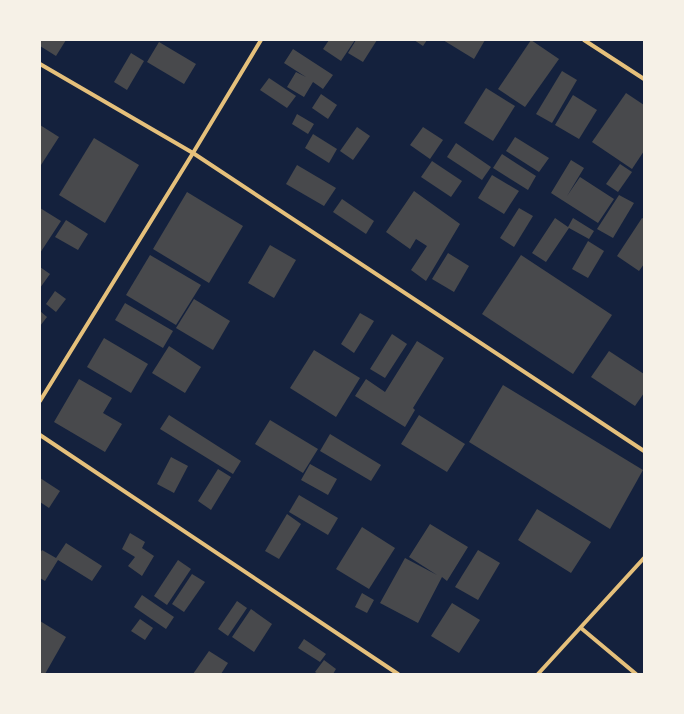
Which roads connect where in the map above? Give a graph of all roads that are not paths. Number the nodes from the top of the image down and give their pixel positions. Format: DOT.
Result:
graph roads {
  1 [pos="260,40"];
  2 [pos="584,40"];
  3 [pos="40,64"];
  4 [pos="644,79"];
  5 [pos="193,153"];
  6 [pos="40,401"];
  7 [pos="40,435"];
  8 [pos="644,451"];
  9 [pos="644,558"];
  10 [pos="581,628"];
  11 [pos="398,674"];
  12 [pos="538,674"];
  13 [pos="636,674"];
  1 -- 5 [label="street"];
  2 -- 4 [label="street"];
  3 -- 5 [label="street"];
  5 -- 6 [label="street"];
  5 -- 8 [label="street"];
  7 -- 11 [label="street"];
  9 -- 10 [label="street"];
  10 -- 12 [label="street"];
  10 -- 13 [label="street"];
}
